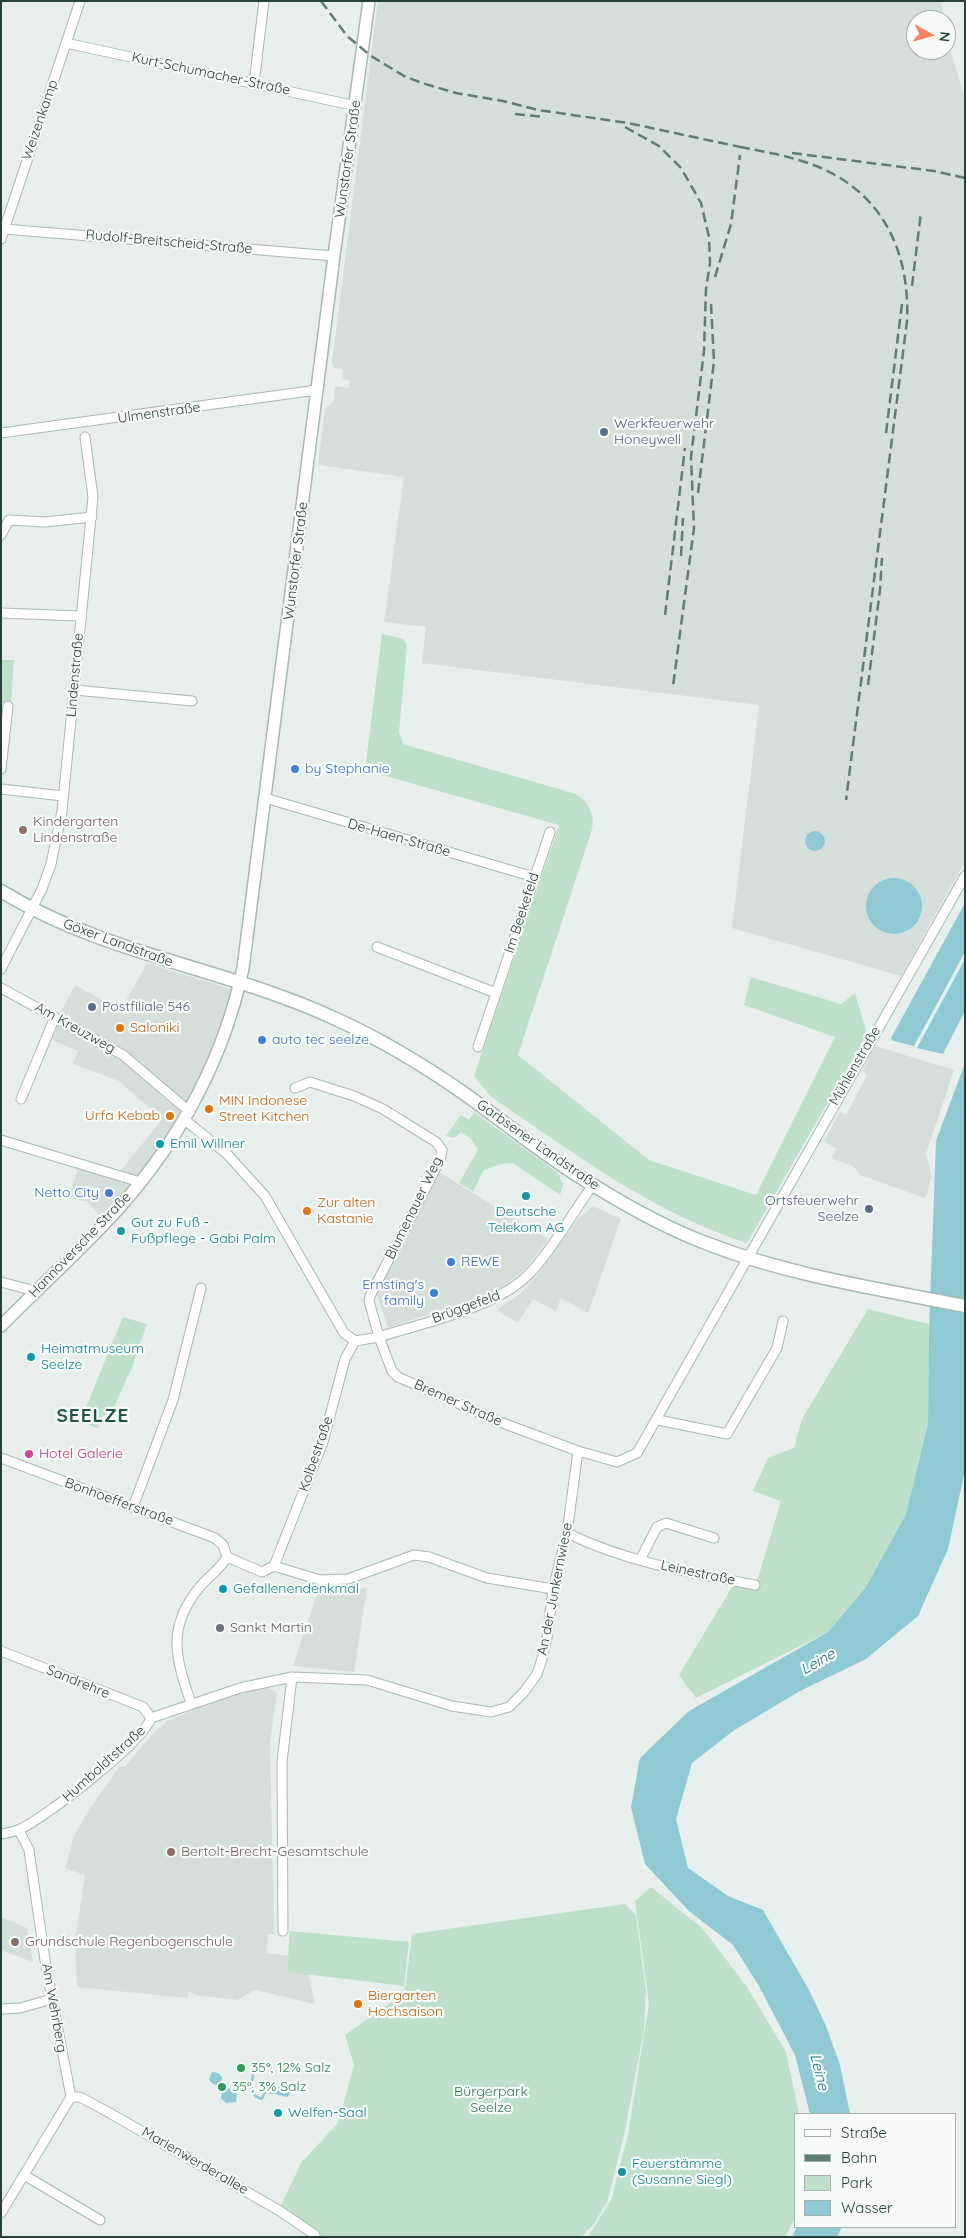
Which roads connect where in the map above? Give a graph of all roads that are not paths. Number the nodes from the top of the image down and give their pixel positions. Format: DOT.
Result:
graph roads {
  1 [pos="80,1"];
  2 [pos="264,1"];
  3 [pos="369,1"];
  4 [pos="66,43"];
  5 [pos="254,83"];
  6 [pos="356,106"];
  7 [pos="4,229"];
  8 [pos="1,238"];
  9 [pos="334,256"];
  10 [pos="317,390"];
  11 [pos="1,433"];
  12 [pos="85,437"];
  13 [pos="92,517"];
  14 [pos="1,535"];
  15 [pos="1,613"];
  16 [pos="81,616"];
  17 [pos="75,690"];
  18 [pos="192,701"];
  19 [pos="8,706"];
  20 [pos="1,769"];
  21 [pos="1,789"];
  22 [pos="63,796"];
  23 [pos="265,798"];
  24 [pos="550,832"];
  25 [pos="965,876"];
  26 [pos="534,877"];
  27 [pos="1,891"];
  28 [pos="32,910"];
  29 [pos="377,947"];
  30 [pos="1,969"];
  31 [pos="239,984"];
  32 [pos="1,988"];
  33 [pos="496,994"];
  34 [pos="55,1017"];
  35 [pos="478,1046"];
  36 [pos="295,1088"];
  37 [pos="21,1099"];
  38 [pos="188,1116"];
  39 [pos="1,1140"];
  40 [pos="140,1182"];
  41 [pos="593,1185"];
  42 [pos="747,1257"];
  43 [pos="1,1282"];
  44 [pos="201,1288"];
  45 [pos="35,1292"];
  46 [pos="965,1306"];
  47 [pos="783,1321"];
  48 [pos="1,1326"];
  49 [pos="379,1338"];
  50 [pos="355,1342"];
  51 [pos="658,1420"];
  52 [pos="578,1451"];
  53 [pos="1,1458"];
  54 [pos="133,1508"];
  55 [pos="567,1533"];
  56 [pos="714,1538"];
  57 [pos="227,1557"];
  58 [pos="640,1560"];
  59 [pos="274,1566"];
  60 [pos="755,1585"];
  61 [pos="553,1589"];
  62 [pos="1,1650"];
  63 [pos="292,1677"];
  64 [pos="190,1703"];
  65 [pos="151,1718"];
  66 [pos="19,1830"];
  67 [pos="1,1834"];
  68 [pos="283,1931"];
  69 [pos="52,1999"];
  70 [pos="1,2009"];
  71 [pos="71,2097"];
  72 [pos="24,2175"];
  73 [pos="6,2197"];
  74 [pos="1,2213"];
  75 [pos="100,2220"];
  76 [pos="315,2235"];
  1 -- 4 [label="street, Weizenkamp"];
  2 -- 5 [label="street"];
  3 -- 6 [label="street, Wunstorfer Straße"];
  4 -- 5 [label="street, Kurt-Schumacher-Straße"];
  4 -- 7 [label="street, Weizenkamp"];
  5 -- 6 [label="street, Kurt-Schumacher-Straße"];
  6 -- 9 [label="street, Wunstorfer Straße"];
  7 -- 8 [label="street, Weizenkamp"];
  7 -- 9 [label="street, Rudolf-Breitscheid-Straße"];
  9 -- 10 [label="street, Wunstorfer Straße"];
  10 -- 11 [label="street, Ulmenstraße"];
  10 -- 23 [label="street, Wunstorfer Straße"];
  12 -- 13 [label="street, Lindenstraße"];
  13 -- 14 [label="street"];
  13 -- 16 [label="street, Lindenstraße"];
  15 -- 16 [label="street"];
  16 -- 17 [label="street, Lindenstraße"];
  17 -- 18 [label="street"];
  17 -- 22 [label="street, Lindenstraße"];
  19 -- 20 [label="street"];
  21 -- 22 [label="street"];
  22 -- 28 [label="street, Lindenstraße"];
  23 -- 26 [label="street, De-Haen-Straße"];
  23 -- 31 [label="street, Wunstorfer Straße"];
  24 -- 26 [label="street, Im Beekefeld"];
  25 -- 42 [label="street, Mühlenstraße"];
  26 -- 33 [label="street, Im Beekefeld"];
  27 -- 28 [label="main road, Göxer Landstraße"];
  28 -- 30 [label="street"];
  28 -- 31 [label="main road, Göxer Landstraße"];
  29 -- 33 [label="street"];
  31 -- 38 [label="street, Wunstorfer Straße"];
  31 -- 41 [label="main road, Garbsener Landstraße"];
  32 -- 34 [label="street, Am Kreuzweg"];
  33 -- 35 [label="street, Im Beekefeld"];
  34 -- 37 [label="street"];
  34 -- 38 [label="street, Am Kreuzweg"];
  36 -- 49 [label="street, Blumenauer Weg"];
  38 -- 40 [label="street, Hannoversche Straße"];
  38 -- 50 [label="street"];
  39 -- 40 [label="street"];
  40 -- 45 [label="street, Hannoversche Straße"];
  41 -- 42 [label="main road, Garbsener Landstraße"];
  41 -- 49 [label="street, Brüggefeld"];
  42 -- 46 [label="main road, Garbsener Landstraße"];
  42 -- 51 [label="street, Bremer Straße"];
  43 -- 45 [label="street"];
  44 -- 54 [label="street"];
  45 -- 48 [label="street, Hannoversche Straße"];
  47 -- 51 [label="street"];
  49 -- 50 [label="street"];
  49 -- 52 [label="street, Bremer Straße"];
  50 -- 59 [label="street, Kolbestraße"];
  51 -- 52 [label="street, Bremer Straße"];
  52 -- 55 [label="street, An der Junkernwiese"];
  53 -- 54 [label="street, Bonhoefferstraße"];
  54 -- 57 [label="street, Bonhoefferstraße"];
  55 -- 58 [label="street, Leinestraße"];
  55 -- 61 [label="street, An der Junkernwiese"];
  56 -- 58 [label="street, Leinestraße"];
  57 -- 59 [label="street"];
  57 -- 64 [label="street"];
  58 -- 60 [label="street, Leinestraße"];
  59 -- 61 [label="street"];
  61 -- 63 [label="street, An der Junkernwiese"];
  62 -- 65 [label="street, Sandrehre"];
  63 -- 64 [label="street, An der Junkernwiese"];
  63 -- 68 [label="street"];
  64 -- 65 [label="street, An der Junkernwiese"];
  65 -- 66 [label="street, Humboldtstraße"];
  66 -- 67 [label="street, Humboldtstraße"];
  66 -- 69 [label="street, Am Wehrberg"];
  69 -- 70 [label="street"];
  69 -- 71 [label="street, Am Wehrberg"];
  71 -- 72 [label="street"];
  71 -- 76 [label="street, Marienwerderallee"];
  72 -- 73 [label="street"];
  72 -- 75 [label="street"];
  73 -- 74 [label="street"];
}
